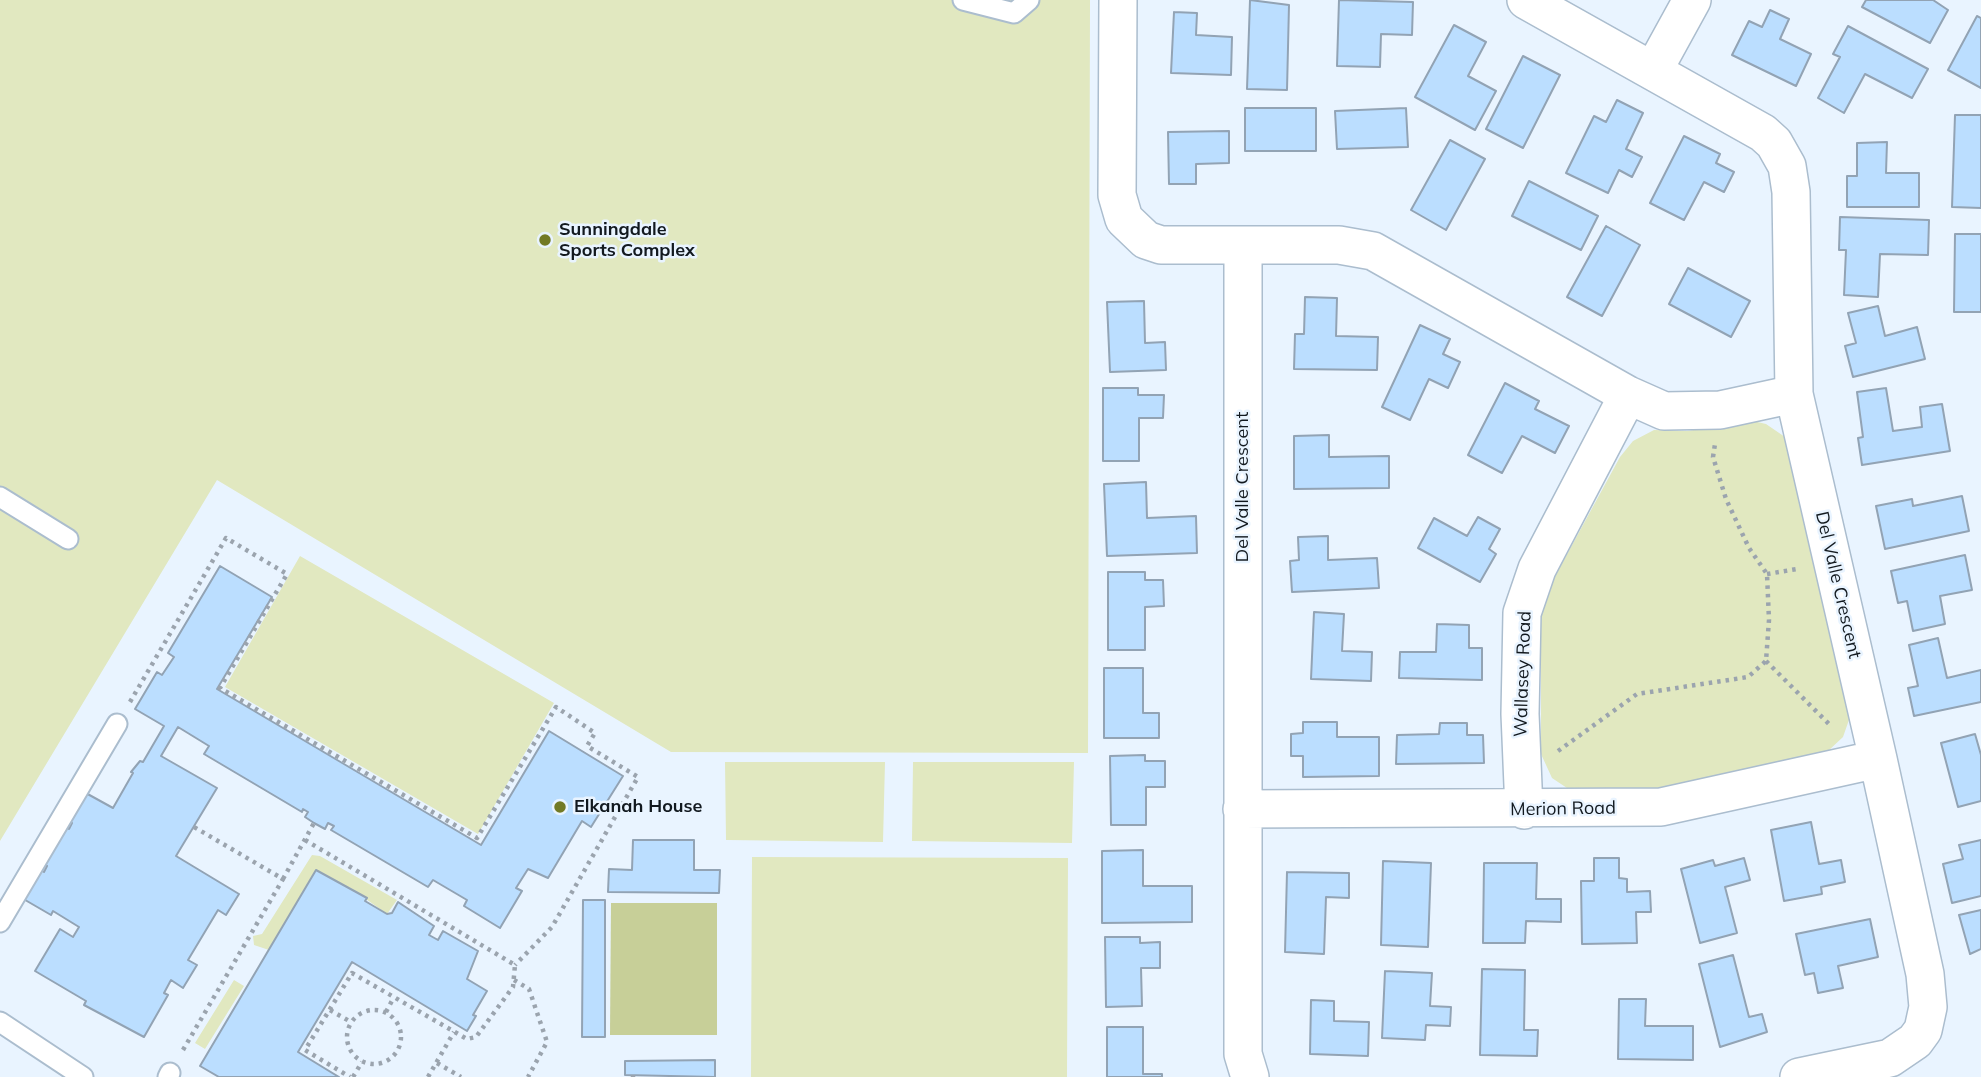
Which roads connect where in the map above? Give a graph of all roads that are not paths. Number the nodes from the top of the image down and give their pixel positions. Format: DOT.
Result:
graph roads {
  1 [pos="963,0"];
  2 [pos="1029,0"];
  3 [pos="1118,0"];
  4 [pos="1526,0"];
  5 [pos="1692,0"];
  6 [pos="1653,71"];
  7 [pos="1243,245"];
  8 [pos="1794,394"];
  9 [pos="1628,395"];
  10 [pos="0,496"];
  11 [pos="68,540"];
  12 [pos="117,724"];
  13 [pos="1866,762"];
  14 [pos="1242,809"];
  15 [pos="1524,810"];
  16 [pos="0,922"];
  17 [pos="0,1023"];
  18 [pos="83,1077"];
  19 [pos="1250,1077"];
  20 [pos="1799,1077"];
  1 -- 2 [label="lane"];
  3 -- 7 [label="street"];
  4 -- 6 [label="street, Del Valle Crescent"];
  5 -- 6 [label="street"];
  6 -- 8 [label="street, Del Valle Crescent"];
  7 -- 9 [label="street"];
  7 -- 14 [label="street, Del Valle Crescent"];
  8 -- 9 [label="street"];
  8 -- 13 [label="street, Del Valle Crescent"];
  9 -- 15 [label="street, Wallasey Road"];
  10 -- 11 [label="lane"];
  12 -- 16 [label="lane"];
  13 -- 15 [label="street, Merion Road"];
  13 -- 20 [label="street, Del Valle Crescent"];
  14 -- 15 [label="street, Merion Road"];
  14 -- 19 [label="street, Del Valle Crescent"];
  17 -- 18 [label="lane"];
}
